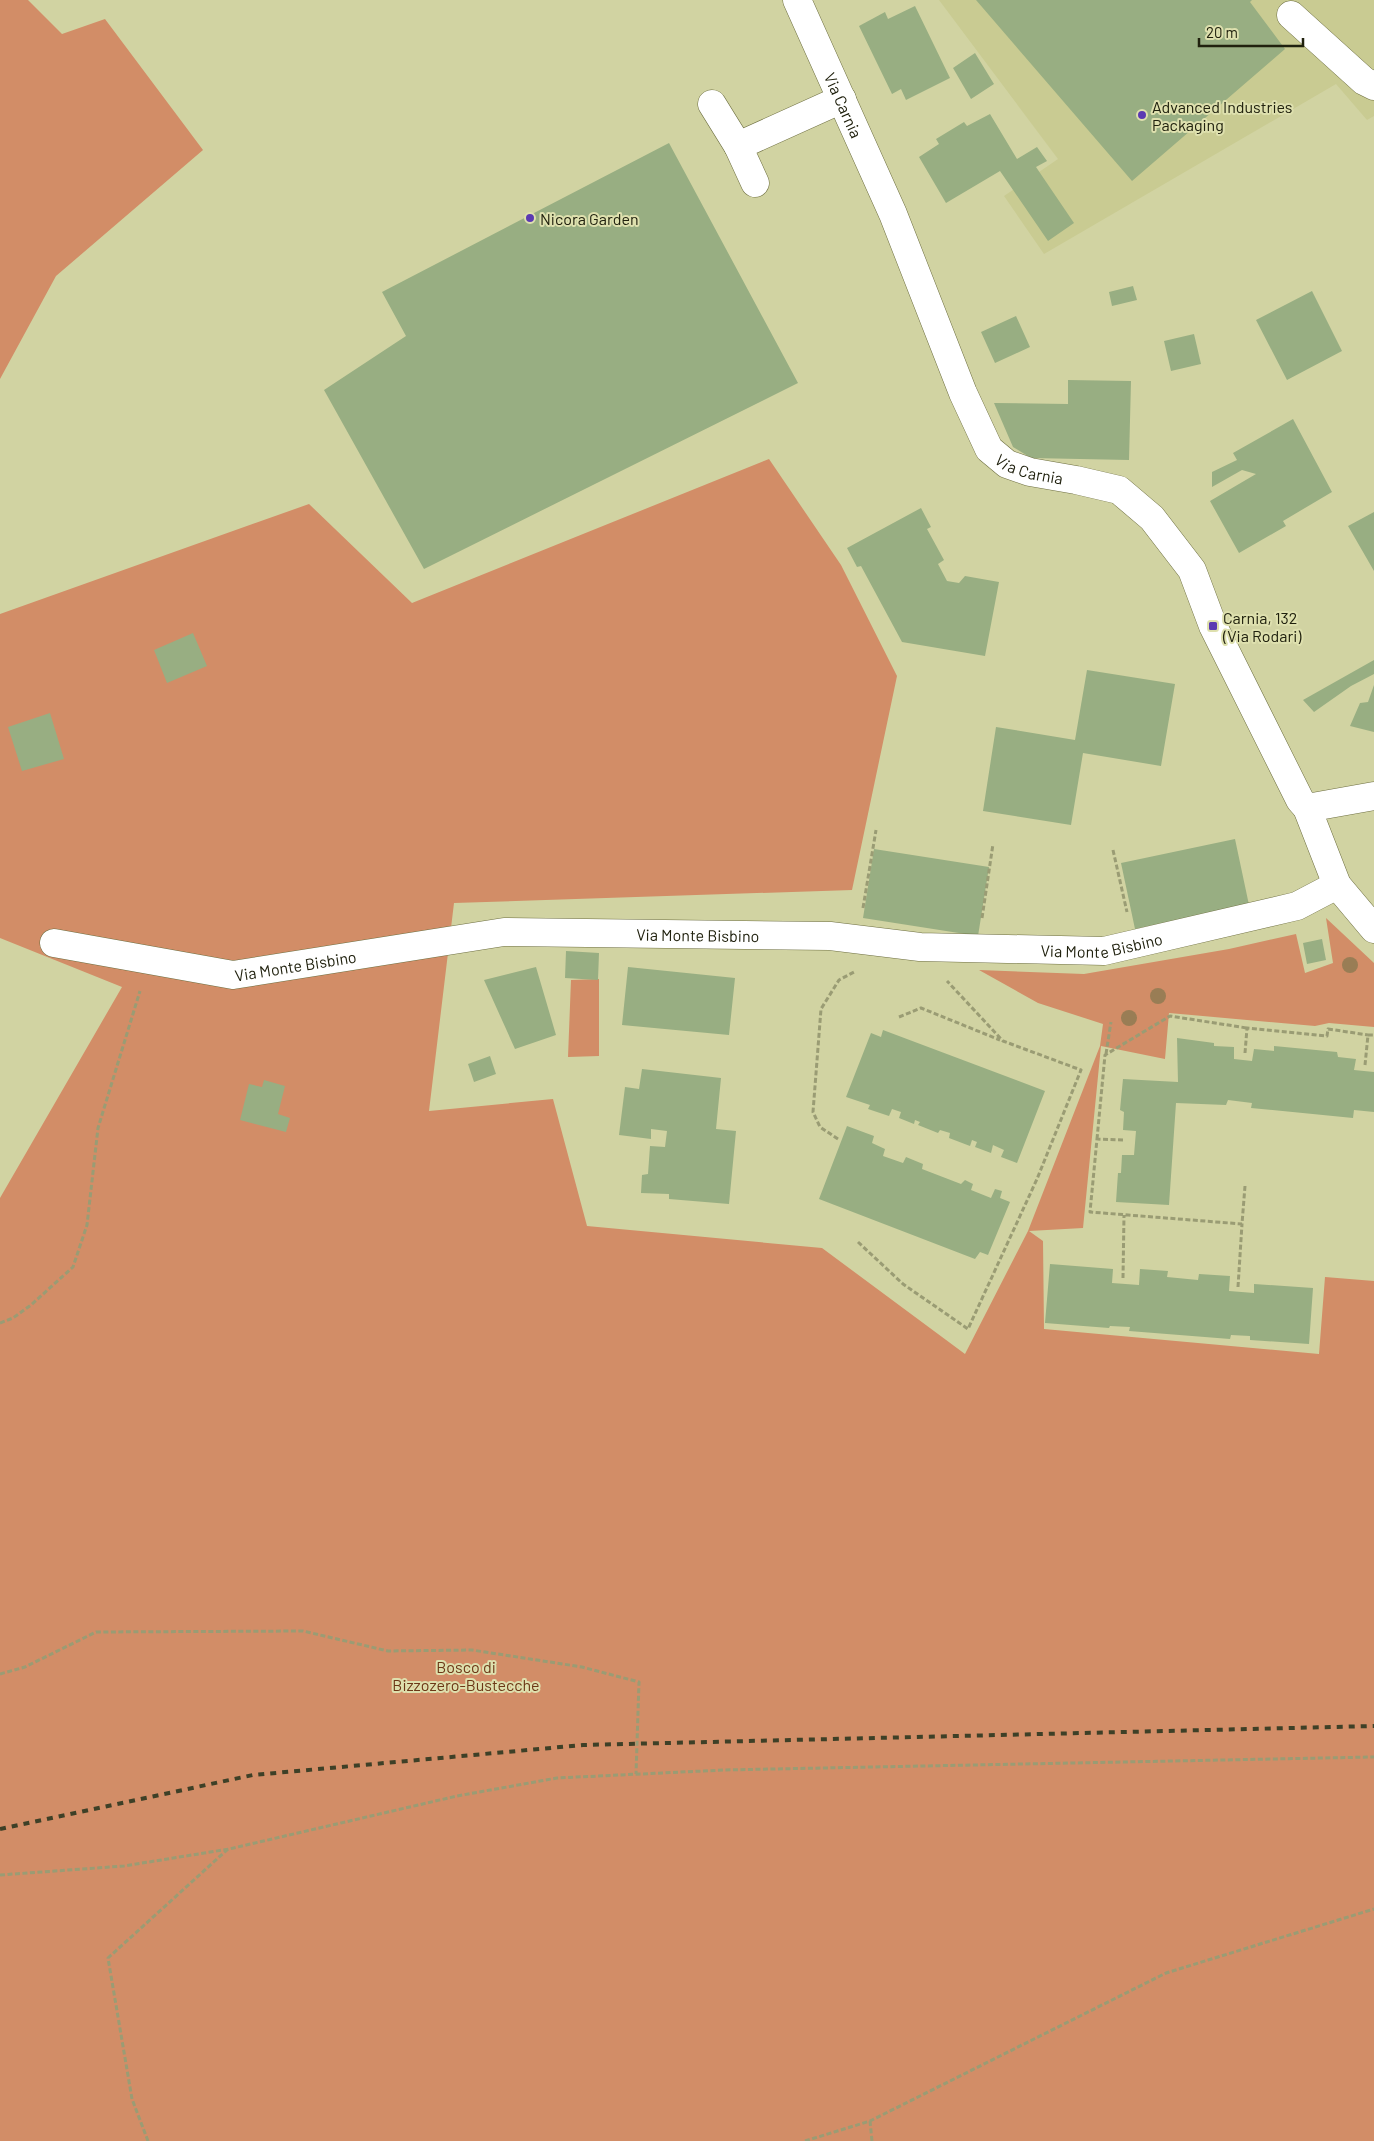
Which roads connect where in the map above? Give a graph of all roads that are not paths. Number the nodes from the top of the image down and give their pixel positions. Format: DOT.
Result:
graph roads {
  1 [pos="797,0"];
  2 [pos="1291,15"];
  3 [pos="1369,83"];
  4 [pos="842,99"];
  5 [pos="712,104"];
  6 [pos="738,146"];
  7 [pos="755,183"];
  8 [pos="1374,796"];
  9 [pos="1307,808"];
  10 [pos="1337,886"];
  11 [pos="1374,929"];
  12 [pos="54,943"];
  1 -- 4 [label="street, Via Carnia"];
  2 -- 3 [label="street"];
  4 -- 6 [label="street"];
  4 -- 9 [label="street, Via Carnia"];
  5 -- 6 [label="street"];
  6 -- 7 [label="street"];
  8 -- 9 [label="street"];
  9 -- 10 [label="street, Via Carnia"];
  10 -- 11 [label="street, Via Carnia"];
  10 -- 12 [label="street, Via Monte Bisbino"];
}
